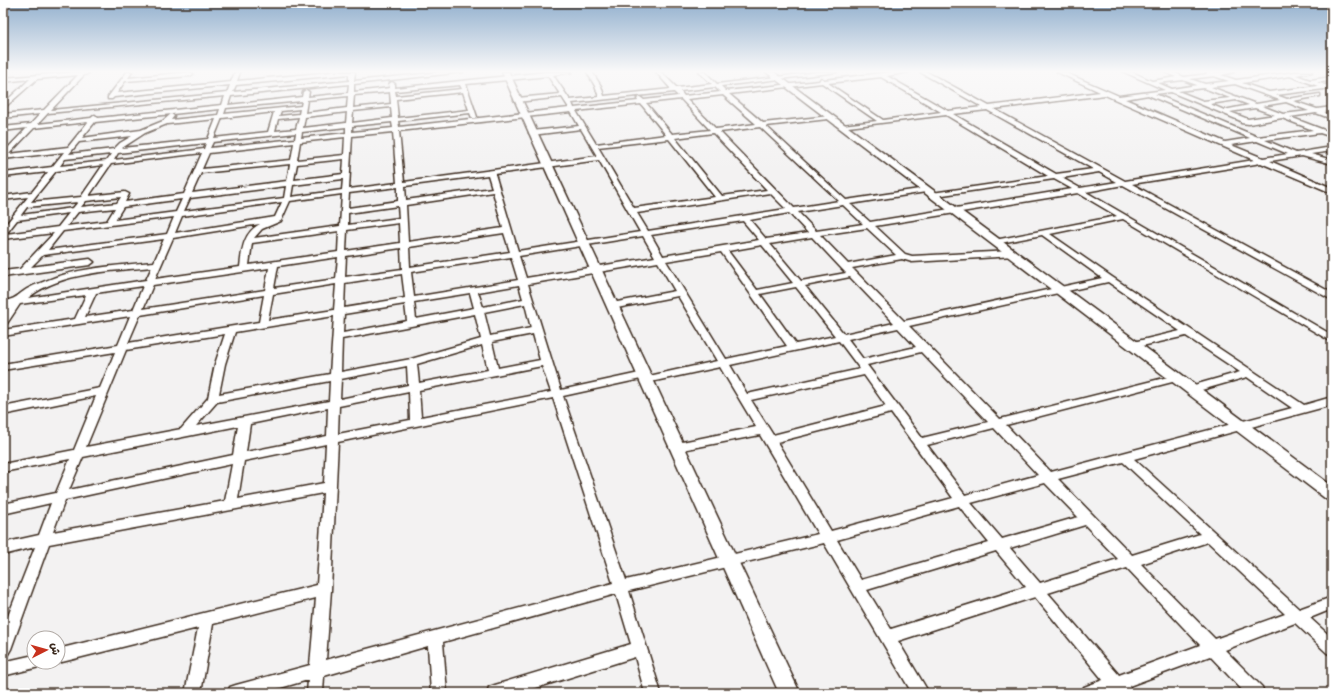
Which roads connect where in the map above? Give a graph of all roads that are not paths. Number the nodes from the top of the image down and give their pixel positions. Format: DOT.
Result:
graph roads {
  1 [pos="54,104"];
  2 [pos="104,104"];
  3 [pos="129,104"];
  4 [pos="225,104"];
  5 [pos="264,104"];
  6 [pos="349,104"];
  7 [pos="470,104"];
  8 [pos="519,104"];
  9 [pos="560,104"];
  10 [pos="569,104"];
  11 [pos="644,104"];
  12 [pos="689,104"];
  13 [pos="737,104"];
  14 [pos="812,104"];
  15 [pos="857,104"];
  16 [pos="932,104"];
  17 [pos="982,104"];
  18 [pos="1015,104"];
  19 [pos="1138,104"];
  20 [pos="1174,104"];
  21 [pos="1208,104"];
  22 [pos="1253,104"];
  23 [pos="1266,104"];
  24 [pos="1297,104"];
  25 [pos="394,105"];
  26 [pos="1134,105"];
  27 [pos="1257,106"];
  28 [pos="102,107"];
  29 [pos="303,107"];
  30 [pos="988,108"];
  31 [pos="1332,109"];
  32 [pos="278,110"];
  33 [pos="349,110"];
  34 [pos="222,111"];
  35 [pos="472,111"];
  36 [pos="1224,111"];
  37 [pos="1316,111"];
  38 [pos="47,112"];
  39 [pos="173,112"];
  40 [pos="946,113"];
  41 [pos="301,115"];
  42 [pos="524,115"];
  43 [pos="1198,115"];
  44 [pos="3,116"];
  45 [pos="1283,116"];
  46 [pos="828,117"];
  47 [pos="1332,117"];
  48 [pos="275,118"];
  49 [pos="92,120"];
  50 [pos="396,120"];
  51 [pos="475,120"];
  52 [pos="882,121"];
  53 [pos="168,122"];
  54 [pos="1249,122"];
  55 [pos="761,125"];
  56 [pos="33,126"];
  57 [pos="1223,126"];
  58 [pos="583,127"];
  59 [pos="842,127"];
  60 [pos="3,129"];
  61 [pos="1332,129"];
  62 [pos="299,130"];
  63 [pos="349,130"];
  64 [pos="396,130"];
  65 [pos="714,131"];
  66 [pos="1322,131"];
  67 [pos="142,133"];
  68 [pos="271,133"];
  69 [pos="532,133"];
  70 [pos="1332,135"];
  71 [pos="670,136"];
  72 [pos="1258,139"];
  73 [pos="77,140"];
  74 [pos="210,140"];
  75 [pos="297,141"];
  76 [pos="1222,144"];
  77 [pos="593,146"];
  78 [pos="69,149"];
  79 [pos="1332,149"];
  80 [pos="116,151"];
  81 [pos="206,151"];
  82 [pos="1298,154"];
  83 [pos="4,155"];
  84 [pos="63,157"];
  85 [pos="347,157"];
  86 [pos="600,158"];
  87 [pos="1260,160"];
  88 [pos="1332,162"];
  89 [pos="108,163"];
  90 [pos="294,163"];
  91 [pos="547,165"];
  92 [pos="54,169"];
  93 [pos="1100,170"];
  94 [pos="198,171"];
  95 [pos="491,173"];
  96 [pos="3,175"];
  97 [pos="346,176"];
  98 [pos="1055,176"];
  99 [pos="290,183"];
  100 [pos="1124,183"];
  101 [pos="401,185"];
  102 [pos="495,190"];
  103 [pos="1079,190"];
  104 [pos="772,191"];
  105 [pos="1332,191"];
  106 [pos="345,192"];
  107 [pos="929,192"];
  108 [pos="35,194"];
  109 [pos="187,196"];
  110 [pos="3,198"];
  111 [pos="83,198"];
  112 [pos="721,199"];
  113 [pos="287,200"];
  114 [pos="402,203"];
  115 [pos="844,203"];
  116 [pos="120,204"];
  117 [pos="27,205"];
  118 [pos="74,210"];
  119 [pos="344,211"];
  120 [pos="632,211"];
  121 [pos="792,211"];
  122 [pos="954,211"];
  123 [pos="178,214"];
  124 [pos="1123,216"];
  125 [pos="15,218"];
  126 [pos="745,218"];
  127 [pos="278,220"];
  128 [pos="402,220"];
  129 [pos="109,224"];
  130 [pos="868,225"];
  131 [pos="343,227"];
  132 [pos="61,230"];
  133 [pos="507,230"];
  134 [pos="1043,232"];
  135 [pos="3,233"];
  136 [pos="646,234"];
  137 [pos="814,234"];
  138 [pos="169,236"];
  139 [pos="3,237"];
  140 [pos="248,241"];
  141 [pos="764,242"];
  142 [pos="995,242"];
  143 [pos="584,244"];
  144 [pos="405,245"];
  145 [pos="99,246"];
  146 [pos="723,249"];
  147 [pos="42,253"];
  148 [pos="342,254"];
  149 [pos="1012,254"];
  150 [pos="515,255"];
  151 [pos="902,256"];
  152 [pos="661,260"];
  153 [pos="90,262"];
  154 [pos="274,263"];
  155 [pos="157,264"];
  156 [pos="244,268"];
  157 [pos="595,269"];
  158 [pos="23,271"];
  159 [pos="406,271"];
  160 [pos="849,271"];
  161 [pos="3,274"];
  162 [pos="83,274"];
  163 [pos="1109,279"];
  164 [pos="342,281"];
  165 [pos="523,281"];
  166 [pos="150,282"];
  167 [pos="798,285"];
  168 [pos="472,289"];
  169 [pos="1059,290"];
  170 [pos="92,291"];
  171 [pos="269,292"];
  172 [pos="681,293"];
  173 [pos="754,293"];
  174 [pos="1332,297"];
  175 [pos="409,300"];
  176 [pos="528,301"];
  177 [pos="17,302"];
  178 [pos="3,304"];
  179 [pos="612,306"];
  180 [pos="479,310"];
  181 [pos="136,312"];
  182 [pos="340,312"];
  183 [pos="78,322"];
  184 [pos="3,323"];
  185 [pos="412,323"];
  186 [pos="263,324"];
  187 [pos="900,324"];
  188 [pos="231,329"];
  189 [pos="537,330"];
  190 [pos="1189,332"];
  191 [pos="3,333"];
  192 [pos="338,337"];
  193 [pos="842,338"];
  194 [pos="1332,339"];
  195 [pos="487,340"];
  196 [pos="1132,345"];
  197 [pos="122,347"];
  198 [pos="794,348"];
  199 [pos="923,348"];
  200 [pos="412,362"];
  201 [pos="546,362"];
  202 [pos="724,364"];
  203 [pos="3,367"];
  204 [pos="863,367"];
  205 [pos="494,372"];
  206 [pos="1249,373"];
  207 [pos="336,376"];
  208 [pos="645,378"];
  209 [pos="1176,378"];
  210 [pos="414,388"];
  211 [pos="1191,389"];
  212 [pos="104,391"];
  213 [pos="557,394"];
  214 [pos="744,398"];
  215 [pos="213,399"];
  216 [pos="1330,403"];
  217 [pos="335,404"];
  218 [pos="894,408"];
  219 [pos="1302,409"];
  220 [pos="3,411"];
  221 [pos="245,421"];
  222 [pos="416,422"];
  223 [pos="996,424"];
  224 [pos="1240,426"];
  225 [pos="762,430"];
  226 [pos="184,432"];
  227 [pos="332,439"];
  228 [pos="768,440"];
  229 [pos="920,443"];
  230 [pos="677,447"];
  231 [pos="78,453"];
  232 [pos="1125,457"];
  233 [pos="238,458"];
  234 [pos="4,470"];
  235 [pos="1048,477"];
  236 [pos="330,488"];
  237 [pos="1332,495"];
  238 [pos="60,497"];
  239 [pos="962,501"];
  240 [pos="231,504"];
  241 [pos="3,509"];
  242 [pos="1088,519"];
  243 [pos="827,536"];
  244 [pos="1211,536"];
  245 [pos="45,539"];
  246 [pos="999,544"];
  247 [pos="3,549"];
  248 [pos="730,562"];
  249 [pos="1129,562"];
  250 [pos="621,587"];
  251 [pos="858,587"];
  252 [pos="324,590"];
  253 [pos="1038,590"];
  254 [pos="1332,603"];
  255 [pos="1297,616"];
  256 [pos="207,618"];
  257 [pos="436,637"];
  258 [pos="888,637"];
  259 [pos="640,648"];
  260 [pos="1211,648"];
  261 [pos="1332,648"];
  262 [pos="3,649"];
  263 [pos="66,654"];
  264 [pos="26,664"];
  265 [pos="3,669"];
  266 [pos="316,671"];
  267 [pos="1120,688"];
  268 [pos="192,693"];
  269 [pos="236,693"];
  270 [pos="315,693"];
  271 [pos="439,693"];
  272 [pos="495,693"];
  273 [pos="653,693"];
  274 [pos="790,693"];
  275 [pos="921,693"];
  276 [pos="1090,693"];
  277 [pos="1256,693"];
  1 -- 38 [label="street"];
  2 -- 28 [label="street"];
  3 -- 28 [label="street"];
  4 -- 34 [label="street"];
  5 -- 34 [label="street"];
  6 -- 33 [label="street"];
  7 -- 35 [label="street"];
  8 -- 42 [label="main road"];
  9 -- 42 [label="street"];
  10 -- 58 [label="street"];
  11 -- 71 [label="street"];
  12 -- 65 [label="street"];
  13 -- 55 [label="street"];
  14 -- 46 [label="main road"];
  15 -- 52 [label="street"];
  16 -- 40 [label="street"];
  17 -- 30 [label="street"];
  18 -- 30 [label="street"];
  19 -- 26 [label="street"];
  20 -- 43 [label="street"];
  21 -- 36 [label="street"];
  22 -- 27 [label="street"];
  23 -- 27 [label="street"];
  24 -- 37 [label="street"];
  25 -- 33 [label="street"];
  25 -- 50 [label="street"];
  26 -- 76 [label="street"];
  27 -- 36 [label="street"];
  27 -- 45 [label="street"];
  28 -- 38 [label="street"];
  28 -- 49 [label="street"];
  29 -- 32 [label="street"];
  29 -- 41 [label="street"];
  30 -- 40 [label="street"];
  30 -- 93 [label="street"];
  31 -- 37 [label="street"];
  32 -- 34 [label="street"];
  32 -- 48 [label="street"];
  33 -- 41 [label="street"];
  33 -- 63 [label="street"];
  34 -- 39 [label="street"];
  34 -- 53 [label="street"];
  34 -- 74 [label="street"];
  35 -- 50 [label="street"];
  35 -- 51 [label="street"];
  36 -- 43 [label="street"];
  36 -- 54 [label="street"];
  37 -- 45 [label="street"];
  37 -- 47 [label="street"];
  38 -- 44 [label="street"];
  38 -- 56 [label="street"];
  39 -- 49 [label="street"];
  39 -- 53 [label="street"];
  40 -- 52 [label="street"];
  40 -- 98 [label="street"];
  41 -- 48 [label="street"];
  41 -- 62 [label="street"];
  42 -- 51 [label="street"];
  42 -- 69 [label="main road"];
  43 -- 57 [label="street"];
  45 -- 54 [label="street"];
  45 -- 66 [label="street"];
  46 -- 55 [label="street"];
  46 -- 59 [label="main road"];
  48 -- 68 [label="street"];
  49 -- 56 [label="street"];
  49 -- 73 [label="street"];
  50 -- 63 [label="street"];
  50 -- 64 [label="street"];
  51 -- 64 [label="street"];
  52 -- 59 [label="street"];
  53 -- 67 [label="street"];
  54 -- 57 [label="street"];
  55 -- 65 [label="street"];
  55 -- 115 [label="street"];
  56 -- 60 [label="street"];
  56 -- 83 [label="street"];
  57 -- 72 [label="street"];
  58 -- 69 [label="street"];
  58 -- 77 [label="street"];
  59 -- 107 [label="main road"];
  61 -- 66 [label="street"];
  62 -- 63 [label="street"];
  62 -- 68 [label="street"];
  62 -- 75 [label="street"];
  63 -- 64 [label="street"];
  63 -- 75 [label="street"];
  63 -- 85 [label="street"];
  64 -- 101 [label="street"];
  65 -- 71 [label="street"];
  65 -- 104 [label="street"];
  66 -- 70 [label="street"];
  66 -- 72 [label="street"];
  67 -- 73 [label="street"];
  67 -- 80 [label="street"];
  68 -- 74 [label="street"];
  69 -- 91 [label="main road"];
  71 -- 77 [label="street"];
  71 -- 112 [label="street"];
  72 -- 76 [label="street"];
  72 -- 82 [label="street"];
  73 -- 78 [label="street"];
  74 -- 80 [label="street"];
  74 -- 81 [label="street"];
  75 -- 81 [label="street"];
  75 -- 90 [label="street"];
  76 -- 87 [label="street"];
  77 -- 86 [label="street"];
  78 -- 83 [label="street"];
  78 -- 84 [label="street"];
  79 -- 82 [label="street"];
  80 -- 84 [label="street"];
  80 -- 89 [label="street"];
  81 -- 89 [label="street"];
  81 -- 94 [label="street"];
  82 -- 87 [label="street"];
  82 -- 88 [label="street"];
  84 -- 92 [label="street"];
  85 -- 90 [label="street"];
  85 -- 97 [label="street"];
  86 -- 91 [label="street"];
  86 -- 120 [label="street"];
  87 -- 100 [label="street"];
  87 -- 105 [label="street"];
  89 -- 92 [label="street"];
  89 -- 111 [label="street"];
  90 -- 94 [label="street"];
  90 -- 99 [label="street"];
  91 -- 95 [label="street"];
  91 -- 143 [label="main road"];
  92 -- 96 [label="street"];
  92 -- 108 [label="street"];
  93 -- 98 [label="street"];
  93 -- 100 [label="street"];
  94 -- 109 [label="street"];
  95 -- 101 [label="street"];
  95 -- 102 [label="street"];
  97 -- 99 [label="street"];
  97 -- 106 [label="street"];
  98 -- 103 [label="street"];
  98 -- 107 [label="street"];
  99 -- 109 [label="street"];
  99 -- 113 [label="street"];
  100 -- 103 [label="street"];
  100 -- 174 [label="street"];
  101 -- 106 [label="street"];
  101 -- 114 [label="street"];
  102 -- 114 [label="street"];
  102 -- 133 [label="street"];
  103 -- 122 [label="street"];
  103 -- 124 [label="street"];
  104 -- 112 [label="street"];
  104 -- 121 [label="street"];
  106 -- 113 [label="street"];
  106 -- 119 [label="street"];
  107 -- 115 [label="street"];
  107 -- 122 [label="main road"];
  108 -- 110 [label="street"];
  108 -- 117 [label="street"];
  109 -- 116 [label="street"];
  109 -- 123 [label="street"];
  111 -- 116 [label="street"];
  111 -- 117 [label="street"];
  111 -- 118 [label="street"];
  112 -- 120 [label="street"];
  113 -- 123 [label="street"];
  113 -- 127 [label="street"];
  114 -- 119 [label="street"];
  114 -- 128 [label="street"];
  115 -- 121 [label="street"];
  115 -- 130 [label="street"];
  116 -- 118 [label="street"];
  116 -- 129 [label="street"];
  117 -- 125 [label="street"];
  118 -- 125 [label="street"];
  118 -- 132 [label="street"];
  119 -- 131 [label="street"];
  120 -- 136 [label="street"];
  121 -- 126 [label="street"];
  121 -- 137 [label="street"];
  122 -- 130 [label="street"];
  122 -- 142 [label="main road"];
  123 -- 129 [label="street"];
  123 -- 138 [label="street"];
  124 -- 134 [label="street"];
  124 -- 194 [label="street"];
  125 -- 135 [label="street"];
  126 -- 136 [label="street"];
  126 -- 141 [label="street"];
  127 -- 138 [label="street"];
  127 -- 140 [label="street"];
  128 -- 131 [label="street"];
  128 -- 144 [label="street"];
  129 -- 132 [label="street"];
  130 -- 137 [label="street"];
  130 -- 151 [label="street"];
  131 -- 140 [label="street"];
  131 -- 148 [label="street"];
  132 -- 139 [label="street"];
  132 -- 147 [label="street"];
  133 -- 144 [label="street"];
  133 -- 150 [label="street"];
  134 -- 142 [label="street"];
  134 -- 163 [label="street"];
  136 -- 143 [label="street"];
  136 -- 152 [label="street"];
  137 -- 141 [label="street"];
  137 -- 160 [label="street"];
  138 -- 145 [label="street"];
  138 -- 155 [label="street"];
  140 -- 156 [label="street"];
  141 -- 146 [label="street"];
  141 -- 167 [label="street"];
  142 -- 149 [label="main road"];
  143 -- 150 [label="street"];
  143 -- 157 [label="main road"];
  144 -- 148 [label="street"];
  144 -- 159 [label="street"];
  145 -- 147 [label="street"];
  145 -- 153 [label="street"];
  146 -- 152 [label="street"];
  146 -- 173 [label="street"];
  147 -- 158 [label="street"];
  148 -- 154 [label="street"];
  148 -- 164 [label="street"];
  149 -- 151 [label="street"];
  149 -- 169 [label="main road"];
  150 -- 159 [label="street"];
  150 -- 165 [label="street"];
  151 -- 160 [label="street"];
  152 -- 157 [label="street"];
  152 -- 172 [label="street"];
  153 -- 158 [label="street"];
  153 -- 162 [label="street"];
  154 -- 156 [label="street"];
  154 -- 171 [label="street"];
  155 -- 162 [label="street"];
  155 -- 166 [label="street"];
  156 -- 166 [label="street"];
  157 -- 165 [label="street"];
  157 -- 179 [label="main road"];
  158 -- 161 [label="street"];
  159 -- 164 [label="street"];
  159 -- 175 [label="street"];
  160 -- 167 [label="street"];
  160 -- 187 [label="street"];
  162 -- 177 [label="street"];
  163 -- 169 [label="street"];
  163 -- 190 [label="street"];
  164 -- 171 [label="street"];
  164 -- 182 [label="street"];
  165 -- 168 [label="street"];
  165 -- 176 [label="street"];
  166 -- 170 [label="street"];
  166 -- 181 [label="street"];
  167 -- 173 [label="street"];
  167 -- 193 [label="street"];
  168 -- 175 [label="street"];
  168 -- 180 [label="street"];
  169 -- 187 [label="street"];
  169 -- 196 [label="main road"];
  170 -- 177 [label="street"];
  170 -- 183 [label="street"];
  171 -- 181 [label="street"];
  171 -- 186 [label="street"];
  172 -- 179 [label="street"];
  172 -- 202 [label="street"];
  173 -- 198 [label="street"];
  175 -- 182 [label="street"];
  175 -- 185 [label="street"];
  176 -- 180 [label="street"];
  176 -- 189 [label="street"];
  177 -- 178 [label="street"];
  177 -- 184 [label="street"];
  179 -- 208 [label="main road"];
  180 -- 185 [label="street"];
  180 -- 195 [label="street"];
  181 -- 183 [label="street"];
  181 -- 197 [label="street"];
  182 -- 186 [label="street"];
  182 -- 192 [label="street"];
  183 -- 191 [label="street"];
  185 -- 192 [label="street"];
  186 -- 188 [label="street"];
  187 -- 193 [label="street"];
  187 -- 199 [label="street"];
  188 -- 197 [label="street"];
  188 -- 215 [label="street"];
  189 -- 195 [label="street"];
  189 -- 201 [label="street"];
  190 -- 196 [label="street"];
  190 -- 206 [label="street"];
  192 -- 207 [label="street"];
  193 -- 198 [label="street"];
  193 -- 204 [label="street"];
  195 -- 200 [label="street"];
  195 -- 205 [label="street"];
  196 -- 209 [label="main road"];
  197 -- 203 [label="street"];
  197 -- 212 [label="street"];
  198 -- 202 [label="street"];
  199 -- 204 [label="street"];
  199 -- 223 [label="street"];
  200 -- 207 [label="street"];
  200 -- 210 [label="street"];
  201 -- 205 [label="street"];
  201 -- 213 [label="street"];
  202 -- 208 [label="street"];
  202 -- 214 [label="street"];
  204 -- 214 [label="street"];
  204 -- 218 [label="street"];
  205 -- 210 [label="street"];
  206 -- 211 [label="street"];
  206 -- 219 [label="street"];
  207 -- 215 [label="street"];
  207 -- 217 [label="street"];
  208 -- 213 [label="street"];
  208 -- 230 [label="main road"];
  209 -- 211 [label="main road"];
  209 -- 223 [label="street"];
  210 -- 217 [label="street"];
  210 -- 222 [label="street"];
  211 -- 224 [label="main road"];
  212 -- 220 [label="street"];
  212 -- 231 [label="street"];
  213 -- 222 [label="street"];
  213 -- 250 [label="street"];
  214 -- 225 [label="street"];
  215 -- 226 [label="street"];
  216 -- 219 [label="street"];
  217 -- 221 [label="street"];
  217 -- 227 [label="street"];
  218 -- 228 [label="street"];
  218 -- 229 [label="street"];
  219 -- 224 [label="street"];
  221 -- 226 [label="street"];
  221 -- 233 [label="street"];
  222 -- 227 [label="street"];
  223 -- 229 [label="street"];
  223 -- 235 [label="street"];
  224 -- 232 [label="street"];
  224 -- 237 [label="main road"];
  225 -- 228 [label="street"];
  225 -- 230 [label="street"];
  226 -- 231 [label="street"];
  227 -- 233 [label="street"];
  227 -- 236 [label="street"];
  228 -- 243 [label="street"];
  229 -- 239 [label="street"];
  230 -- 248 [label="main road"];
  231 -- 234 [label="street"];
  231 -- 238 [label="street"];
  232 -- 235 [label="street"];
  232 -- 244 [label="street"];
  233 -- 238 [label="street"];
  233 -- 240 [label="street"];
  235 -- 239 [label="street"];
  235 -- 242 [label="street"];
  236 -- 240 [label="street"];
  236 -- 252 [label="street"];
  238 -- 241 [label="street"];
  238 -- 245 [label="street"];
  239 -- 243 [label="street"];
  239 -- 246 [label="street"];
  240 -- 245 [label="street"];
  242 -- 246 [label="street"];
  242 -- 249 [label="street"];
  243 -- 248 [label="street"];
  243 -- 251 [label="street"];
  244 -- 249 [label="street"];
  244 -- 255 [label="street"];
  245 -- 247 [label="street"];
  245 -- 262 [label="street"];
  246 -- 251 [label="street"];
  246 -- 253 [label="street"];
  248 -- 250 [label="street"];
  248 -- 274 [label="main road"];
  249 -- 253 [label="street"];
  249 -- 260 [label="street"];
  250 -- 257 [label="street"];
  250 -- 259 [label="street"];
  251 -- 258 [label="street"];
  252 -- 256 [label="street"];
  252 -- 266 [label="street"];
  253 -- 258 [label="street"];
  253 -- 267 [label="street"];
  254 -- 255 [label="street"];
  255 -- 260 [label="street"];
  255 -- 261 [label="street"];
  256 -- 263 [label="street"];
  256 -- 268 [label="street"];
  257 -- 266 [label="street"];
  257 -- 271 [label="street"];
  258 -- 275 [label="street"];
  259 -- 272 [label="street"];
  259 -- 273 [label="street"];
  260 -- 267 [label="street"];
  260 -- 277 [label="street"];
  264 -- 265 [label="street"];
  266 -- 269 [label="street"];
  266 -- 270 [label="street"];
  267 -- 276 [label="street"];
}
